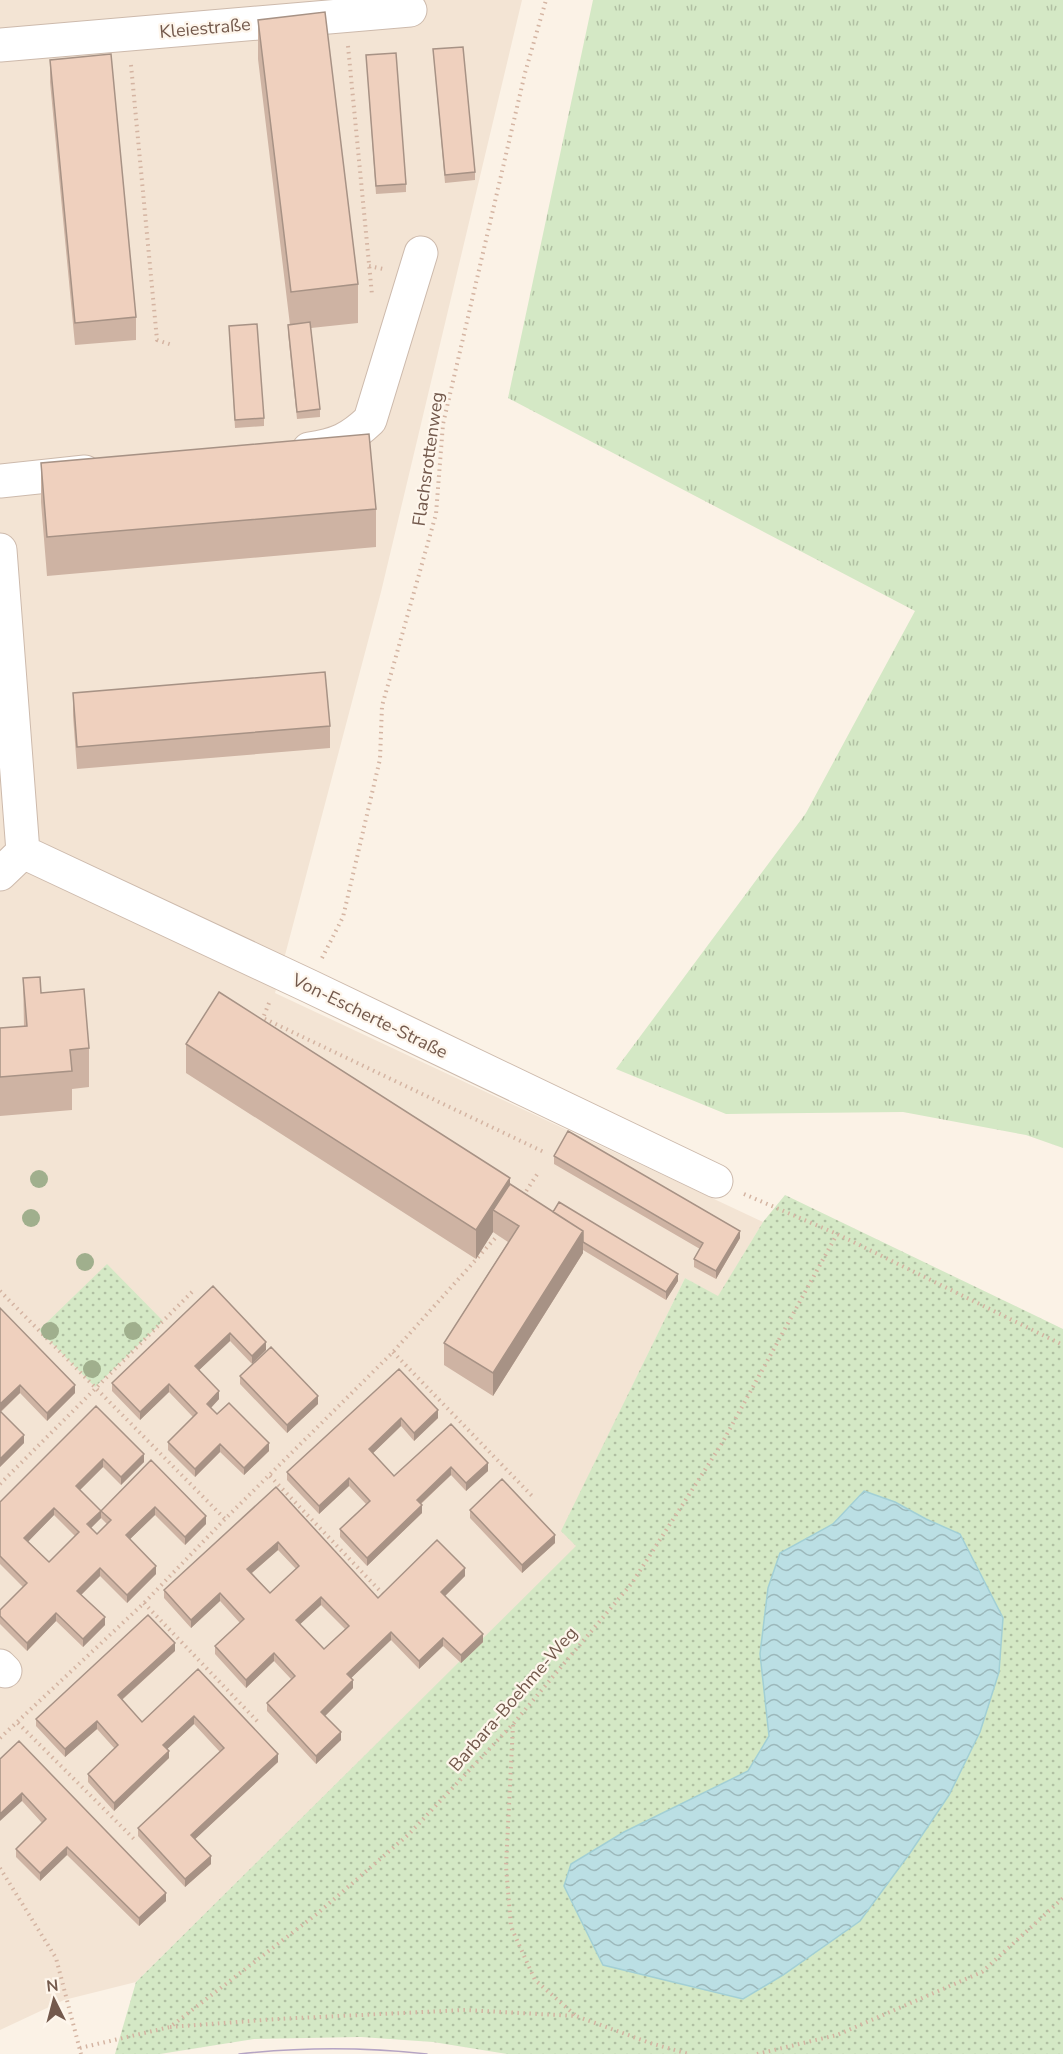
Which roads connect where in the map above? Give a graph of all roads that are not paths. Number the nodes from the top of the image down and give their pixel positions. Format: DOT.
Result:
graph roads {
  1 [pos="410,10"];
  2 [pos="0,45"];
  3 [pos="421,253"];
  4 [pos="281,453"];
  5 [pos="109,470"];
  6 [pos="0,481"];
  7 [pos="0,550"];
  8 [pos="11,863"];
  9 [pos="716,1181"];
  1 -- 2 [label="street, Kleiestraße"];
  3 -- 4 [label="street"];
  5 -- 6 [label="street"];
  7 -- 8 [label="street"];
  8 -- 9 [label="street, Von-Escherte-Straße"];
}
